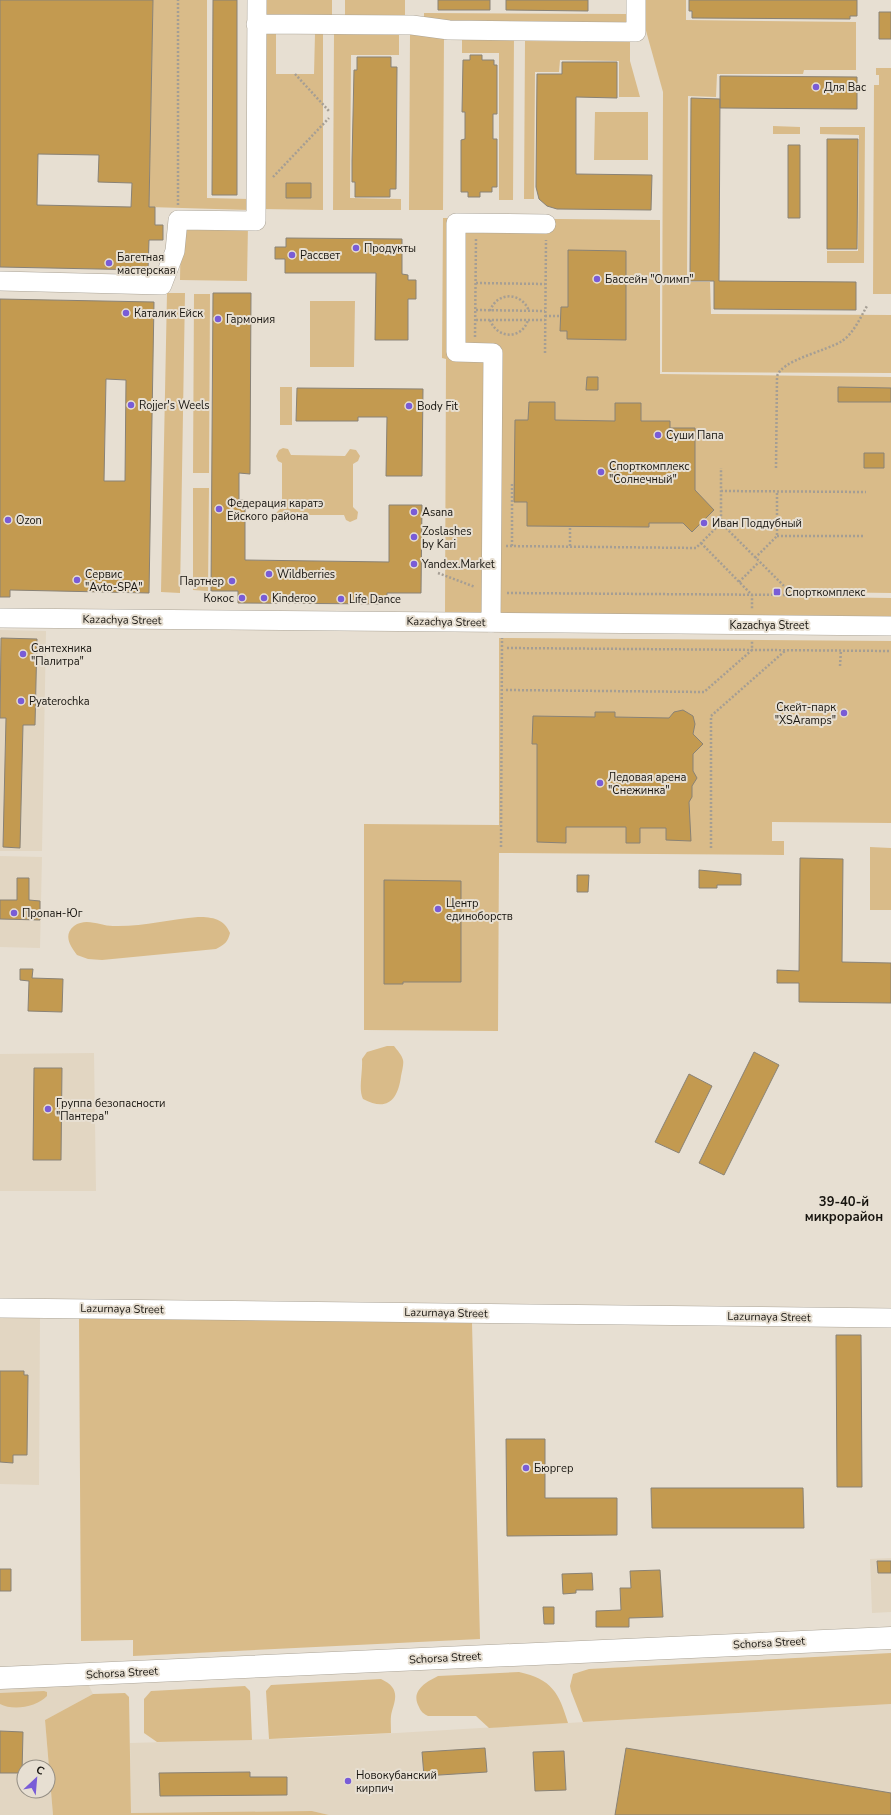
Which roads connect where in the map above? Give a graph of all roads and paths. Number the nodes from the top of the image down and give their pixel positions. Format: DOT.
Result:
graph roads {
  1 [pos="178,0"];
  2 [pos="256,0"];
  3 [pos="636,0"];
  4 [pos="256,24"];
  5 [pos="294,74"];
  6 [pos="329,111"];
  7 [pos="329,118"];
  8 [pos="256,195"];
  9 [pos="178,220"];
  10 [pos="476,224"];
  11 [pos="546,224"];
  12 [pos="0,281"];
  13 [pos="476,283"];
  14 [pos="545,284"];
  15 [pos="867,306"];
  16 [pos="476,310"];
  17 [pos="490,311"];
  18 [pos="528,311"];
  19 [pos="545,311"];
  20 [pos="545,316"];
  21 [pos="560,316"];
  22 [pos="476,320"];
  23 [pos="490,320"];
  24 [pos="528,320"];
  25 [pos="545,320"];
  26 [pos="475,352"];
  27 [pos="545,353"];
  28 [pos="722,468"];
  29 [pos="776,468"];
  30 [pos="512,482"];
  31 [pos="721,491"];
  32 [pos="777,491"];
  33 [pos="866,492"];
  34 [pos="721,523"];
  35 [pos="570,527"];
  36 [pos="777,536"];
  37 [pos="865,536"];
  38 [pos="701,543"];
  39 [pos="492,546"];
  40 [pos="512,546"];
  41 [pos="570,546"];
  42 [pos="755,558"];
  43 [pos="759,562"];
  44 [pos="438,573"];
  45 [pos="739,582"];
  46 [pos="492,593"];
  47 [pos="752,595"];
  48 [pos="0,618"];
  49 [pos="497,623"];
  50 [pos="891,626"];
  51 [pos="507,648"];
  52 [pos="752,650"];
  53 [pos="786,650"];
  54 [pos="841,650"];
  55 [pos="891,651"];
  56 [pos="840,666"];
  57 [pos="506,690"];
  58 [pos="501,847"];
  59 [pos="711,848"];
  60 [pos="0,1308"];
  61 [pos="891,1318"];
  62 [pos="891,1638"];
  63 [pos="0,1678"];
  1 -- 9 [label="path"];
  2 -- 4 [label="street"];
  3 -- 4 [label="street"];
  4 -- 8 [label="street"];
  5 -- 6 [label="path"];
  7 -- 8 [label="path"];
  8 -- 9 [label="street"];
  9 -- 12 [label="street"];
  10 -- 11 [label="street"];
  10 -- 13 [label="path"];
  10 -- 26 [label="street"];
  11 -- 14 [label="path"];
  13 -- 14 [label="path"];
  13 -- 16 [label="path"];
  14 -- 19 [label="path"];
  15 -- 29 [label="path"];
  16 -- 17 [label="path"];
  16 -- 22 [label="path"];
  17 -- 18 [label="path"];
  17 -- 18 [label="path"];
  18 -- 19 [label="path"];
  19 -- 20 [label="path"];
  20 -- 21 [label="path"];
  20 -- 25 [label="path"];
  22 -- 23 [label="path"];
  22 -- 26 [label="path"];
  23 -- 24 [label="path"];
  23 -- 24 [label="path"];
  24 -- 25 [label="path"];
  25 -- 27 [label="path"];
  26 -- 39 [label="street"];
  28 -- 31 [label="path"];
  30 -- 40 [label="path"];
  31 -- 32 [label="path"];
  31 -- 34 [label="path"];
  32 -- 33 [label="path"];
  32 -- 36 [label="path"];
  34 -- 38 [label="path"];
  34 -- 42 [label="path"];
  35 -- 41 [label="path"];
  36 -- 37 [label="path"];
  36 -- 42 [label="path"];
  38 -- 41 [label="path"];
  38 -- 45 [label="path"];
  39 -- 40 [label="path"];
  39 -- 46 [label="street"];
  40 -- 41 [label="path"];
  42 -- 43 [label="path"];
  43 -- 45 [label="path"];
  43 -- 47 [label="path"];
  44 -- 46 [label="path"];
  45 -- 47 [label="path"];
  46 -- 47 [label="path"];
  46 -- 49 [label="street"];
  48 -- 49 [label="street, Kazachya Street"];
  49 -- 50 [label="street, Kazachya Street"];
  49 -- 58 [label="path"];
  51 -- 52 [label="path"];
  52 -- 53 [label="path"];
  52 -- 57 [label="path"];
  53 -- 54 [label="path"];
  53 -- 59 [label="path"];
  54 -- 55 [label="path"];
  54 -- 56 [label="path"];
  60 -- 61 [label="street, Lazurnaya Street"];
  62 -- 63 [label="main road, Schorsa Street"];
}
